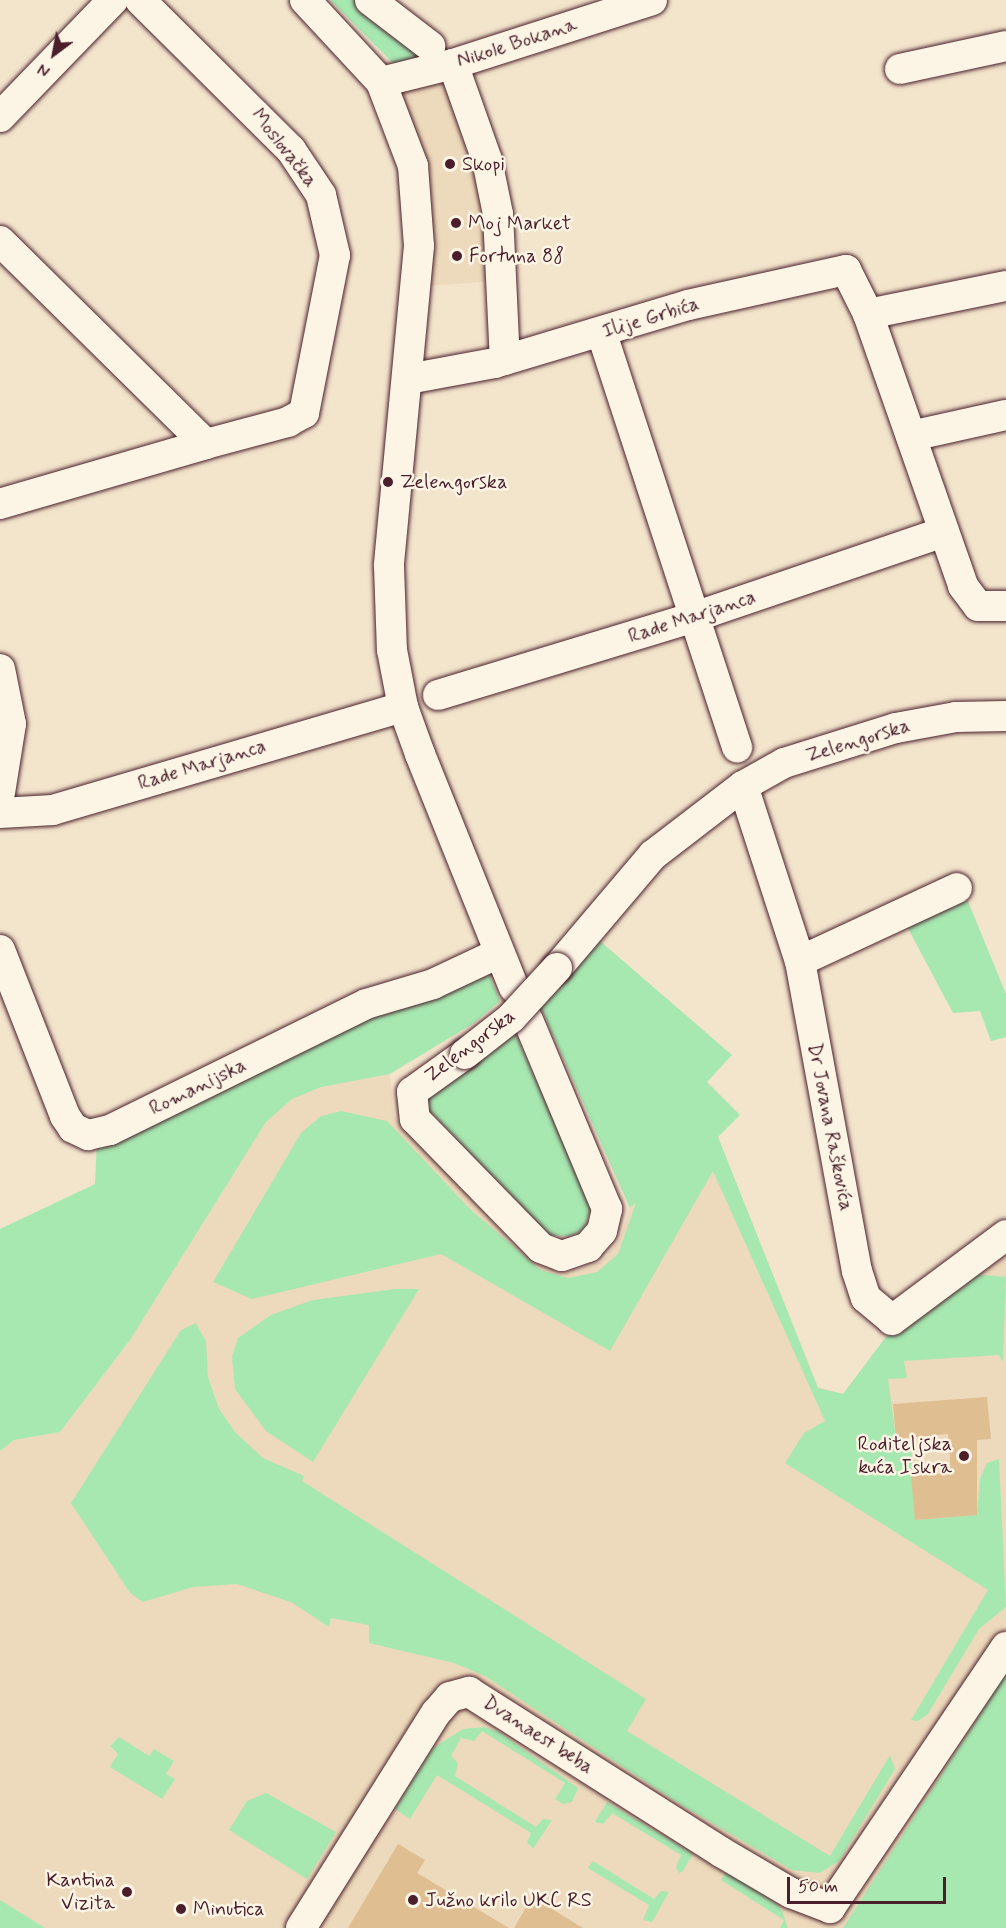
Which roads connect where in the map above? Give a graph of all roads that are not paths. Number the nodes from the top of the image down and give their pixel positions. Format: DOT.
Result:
graph roads {
  1 [pos="113,0"];
  2 [pos="140,0"];
  3 [pos="305,0"];
  4 [pos="370,0"];
  5 [pos="652,0"];
  6 [pos="1006,46"];
  7 [pos="441,55"];
  8 [pos="900,69"];
  9 [pos="381,82"];
  10 [pos="0,117"];
  11 [pos="0,242"];
  12 [pos="1006,286"];
  13 [pos="868,314"];
  14 [pos="602,334"];
  15 [pos="506,360"];
  16 [pos="408,379"];
  17 [pos="1006,415"];
  18 [pos="911,436"];
  19 [pos="206,444"];
  20 [pos="0,504"];
  21 [pos="943,532"];
  22 [pos="992,606"];
  23 [pos="691,618"];
  24 [pos="0,669"];
  25 [pos="438,695"];
  26 [pos="403,707"];
  27 [pos="1006,716"];
  28 [pos="737,748"];
  29 [pos="743,786"];
  30 [pos="0,793"];
  31 [pos="0,813"];
  32 [pos="957,888"];
  33 [pos="0,950"];
  34 [pos="499,953"];
  35 [pos="800,961"];
  36 [pos="514,988"];
  37 [pos="528,1020"];
  38 [pos="1006,1235"];
  39 [pos="1006,1647"];
  40 [pos="825,1918"];
  41 [pos="301,1928"];
  1 -- 10 [label="street"];
  2 -- 19 [label="street, Moslovačka"];
  3 -- 9 [label="street, Zelengorska"];
  4 -- 7 [label="street"];
  5 -- 7 [label="street, Nikole Bokana"];
  6 -- 8 [label="street"];
  7 -- 9 [label="street, Nikole Bokana"];
  7 -- 15 [label="street"];
  9 -- 16 [label="street, Zelengorska"];
  11 -- 19 [label="street"];
  12 -- 13 [label="street"];
  13 -- 14 [label="street, Ilije Grbića"];
  13 -- 18 [label="street, Ilije Grbića"];
  14 -- 15 [label="street, Ilije Grbića"];
  14 -- 23 [label="street"];
  15 -- 16 [label="street, Ilije Grbića"];
  16 -- 26 [label="street, Zelengorska"];
  17 -- 18 [label="street"];
  18 -- 21 [label="street, Ilije Grbića"];
  19 -- 20 [label="street"];
  21 -- 22 [label="street, Ilije Grbića"];
  21 -- 23 [label="street, Rade Marjanca"];
  23 -- 25 [label="street, Rade Marjanca"];
  23 -- 28 [label="street"];
  24 -- 30 [label="street"];
  26 -- 31 [label="street, Rade Marjanca"];
  26 -- 34 [label="street, Zelengorska"];
  27 -- 29 [label="street, Zelengorska"];
  29 -- 35 [label="street, Dr Jovana Raškovića"];
  29 -- 37 [label="street, Zelengorska, bridge"];
  32 -- 35 [label="street"];
  33 -- 34 [label="street, Romanijska"];
  34 -- 36 [label="street, Zelengorska"];
  35 -- 38 [label="street, Dr Jovana Raškovića"];
  39 -- 40 [label="street, Dvanaest beba"];
  40 -- 41 [label="street, Dvanaest beba"];
}
